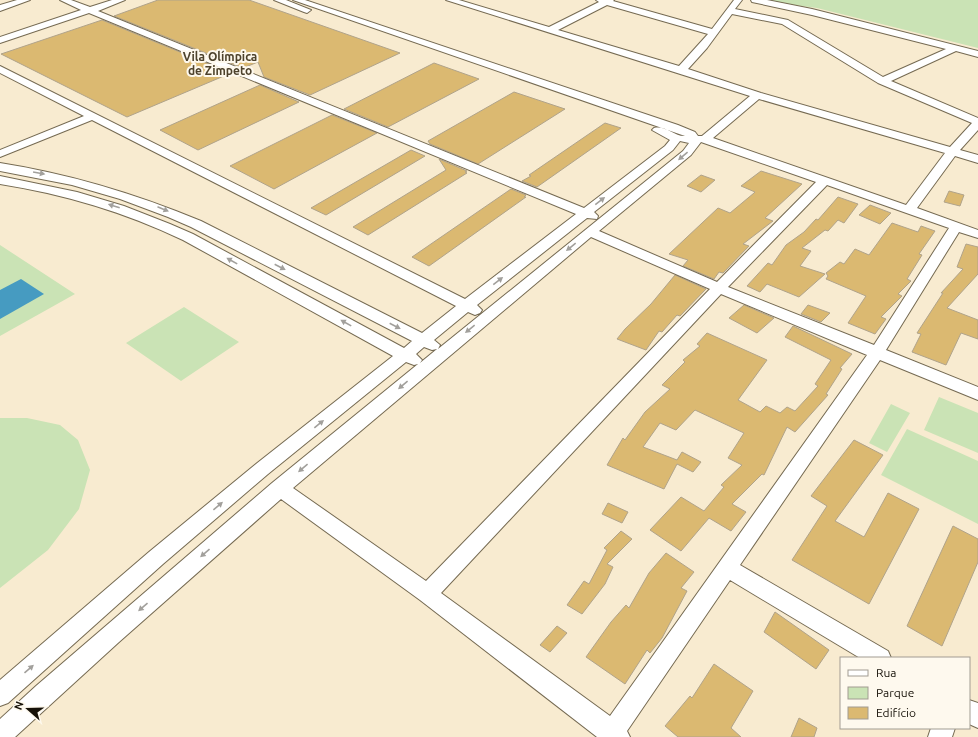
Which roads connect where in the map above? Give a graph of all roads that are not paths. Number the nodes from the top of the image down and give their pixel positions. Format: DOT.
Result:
graph roads {
  1 [pos="26,0"];
  2 [pos="64,0"];
  3 [pos="106,0"];
  4 [pos="121,0"];
  5 [pos="450,0"];
  6 [pos="738,0"];
  7 [pos="755,0"];
  8 [pos="292,1"];
  9 [pos="605,1"];
  10 [pos="0,8"];
  11 [pos="86,9"];
  12 [pos="730,11"];
  13 [pos="550,30"];
  14 [pos="714,33"];
  15 [pos="0,34"];
  16 [pos="0,40"];
  17 [pos="953,49"];
  18 [pos="978,54"];
  19 [pos="0,69"];
  20 [pos="681,70"];
  21 [pos="882,81"];
  22 [pos="757,95"];
  23 [pos="93,116"];
  24 [pos="978,122"];
  25 [pos="676,139"];
  26 [pos="700,139"];
  27 [pos="952,152"];
  28 [pos="0,154"];
  29 [pos="978,160"];
  30 [pos="0,167"];
  31 [pos="0,180"];
  32 [pos="824,181"];
  33 [pos="908,211"];
  34 [pos="584,213"];
  35 [pos="604,220"];
  36 [pos="956,227"];
  37 [pos="590,232"];
  38 [pos="978,234"];
  39 [pos="719,288"];
  40 [pos="466,306"];
  41 [pos="486,316"];
  42 [pos="423,340"];
  43 [pos="443,350"];
  44 [pos="877,353"];
  45 [pos="405,355"];
  46 [pos="425,366"];
  47 [pos="978,394"];
  48 [pos="280,488"];
  49 [pos="728,568"];
  50 [pos="427,594"];
  51 [pos="878,657"];
  52 [pos="0,694"];
  53 [pos="0,735"];
  54 [pos="613,736"];
  1 -- 10 [label="street"];
  2 -- 11 [label="street"];
  3 -- 11 [label="street"];
  4 -- 11 [label="street"];
  5 -- 13 [label="street"];
  6 -- 12 [label="street"];
  7 -- 17 [label="street"];
  8 -- 25 [label="street"];
  8 -- 26 [label="street"];
  9 -- 13 [label="street"];
  9 -- 14 [label="street"];
  11 -- 15 [label="street"];
  11 -- 16 [label="street"];
  11 -- 34 [label="street"];
  12 -- 14 [label="street"];
  12 -- 21 [label="street"];
  13 -- 20 [label="street"];
  14 -- 20 [label="street"];
  17 -- 18 [label="street"];
  17 -- 21 [label="street"];
  19 -- 23 [label="street"];
  20 -- 22 [label="street"];
  21 -- 24 [label="street"];
  22 -- 26 [label="street"];
  22 -- 27 [label="street"];
  23 -- 28 [label="street"];
  23 -- 40 [label="street"];
  24 -- 27 [label="street"];
  25 -- 26 [label="street"];
  34 -- 25 [label="street, one-way"];
  26 -- 32 [label="street"];
  26 -- 35 [label="street, one-way"];
  27 -- 29 [label="street"];
  27 -- 33 [label="street"];
  30 -- 42 [label="street, one-way"];
  45 -- 31 [label="street, one-way"];
  32 -- 33 [label="street"];
  32 -- 39 [label="street"];
  33 -- 36 [label="street"];
  34 -- 35 [label="street"];
  40 -- 34 [label="street, one-way"];
  35 -- 37 [label="street"];
  36 -- 38 [label="street"];
  36 -- 44 [label="street"];
  37 -- 39 [label="street"];
  37 -- 41 [label="street, one-way"];
  39 -- 44 [label="street"];
  39 -- 50 [label="street"];
  40 -- 41 [label="street"];
  40 -- 42 [label="street"];
  41 -- 43 [label="street, one-way"];
  42 -- 43 [label="street"];
  42 -- 45 [label="street"];
  43 -- 46 [label="street"];
  44 -- 47 [label="street"];
  44 -- 49 [label="street"];
  45 -- 46 [label="street"];
  52 -- 45 [label="street, one-way"];
  46 -- 48 [label="street, one-way"];
  48 -- 50 [label="street"];
  48 -- 53 [label="street, one-way"];
  49 -- 51 [label="street"];
  49 -- 54 [label="street"];
  50 -- 54 [label="street"];
}
